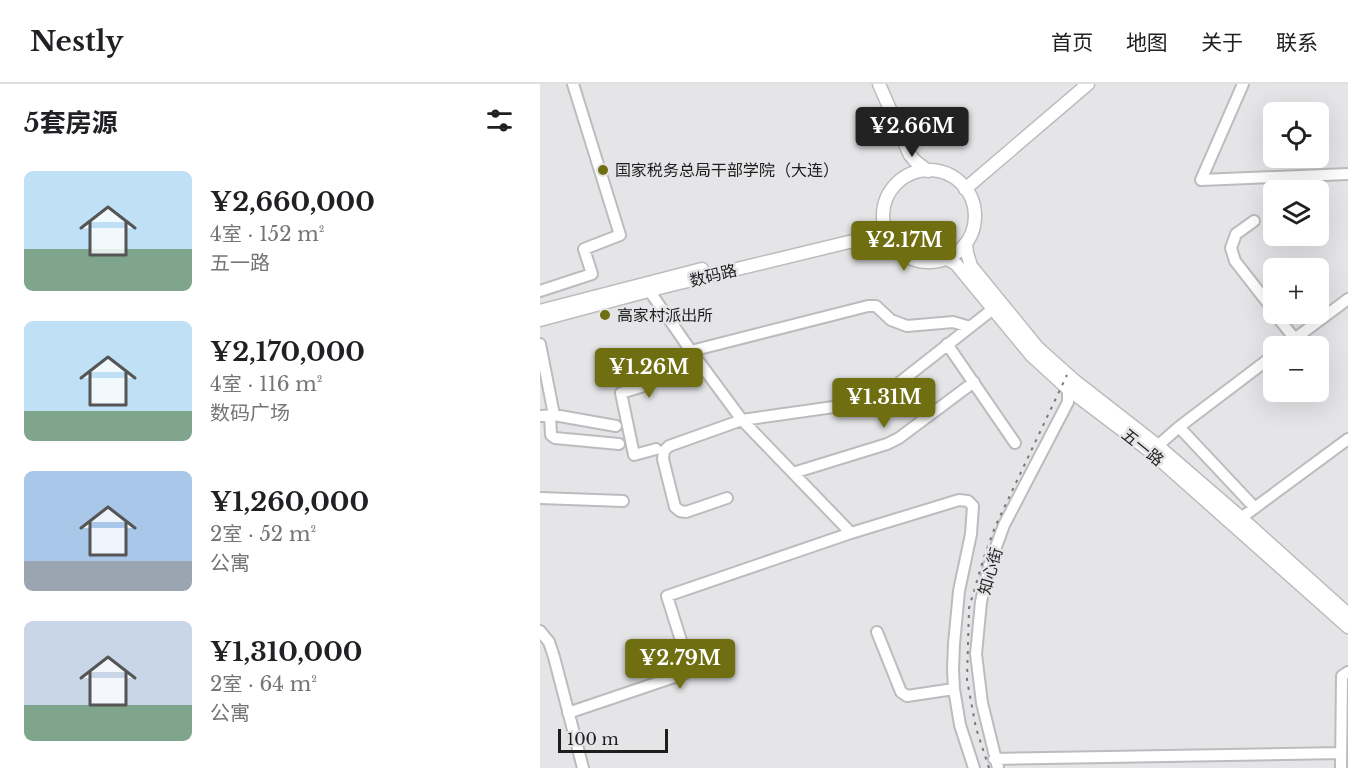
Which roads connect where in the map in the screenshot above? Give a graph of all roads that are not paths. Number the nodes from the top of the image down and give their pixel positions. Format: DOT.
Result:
graph roads {
  1 [pos="573,84"];
  2 [pos="879,84"];
  3 [pos="1088,84"];
  4 [pos="1243,84"];
  5 [pos="910,155"];
  6 [pos="928,171"];
  7 [pos="1348,174"];
  8 [pos="904,178"];
  9 [pos="966,189"];
  10 [pos="1254,221"];
  11 [pos="885,229"];
  12 [pos="966,243"];
  13 [pos="947,259"];
  14 [pos="647,287"];
  15 [pos="540,291"];
  16 [pos="1263,298"];
  17 [pos="1348,298"];
  18 [pos="993,309"];
  19 [pos="540,311"];
  20 [pos="540,320"];
  21 [pos="1283,324"];
  22 [pos="970,327"];
  23 [pos="1293,336"];
  24 [pos="1299,336"];
  25 [pos="540,344"];
  26 [pos="947,344"];
  27 [pos="692,351"];
  28 [pos="1263,363"];
  29 [pos="974,382"];
  30 [pos="1068,389"];
  31 [pos="548,415"];
  32 [pos="742,420"];
  33 [pos="616,426"];
  34 [pos="1179,427"];
  35 [pos="1348,439"];
  36 [pos="1015,443"];
  37 [pos="619,444"];
  38 [pos="656,449"];
  39 [pos="1154,449"];
  40 [pos="793,473"];
  41 [pos="540,498"];
  42 [pos="727,498"];
  43 [pos="623,501"];
  44 [pos="1256,508"];
  45 [pos="1236,520"];
  46 [pos="851,533"];
  47 [pos="1348,614"];
  48 [pos="1348,627"];
  49 [pos="540,631"];
  50 [pos="877,632"];
  51 [pos="1348,672"];
  52 [pos="954,689"];
  53 [pos="568,713"];
  54 [pos="1341,753"];
  55 [pos="996,763"];
  56 [pos="583,768"];
  57 [pos="974,768"];
  58 [pos="1341,768"];
  1 -- 15 [label="street"];
  2 -- 5 [label="main road"];
  3 -- 9 [label="main road"];
  4 -- 7 [label="street"];
  5 -- 6 [label="main road"];
  5 -- 8 [label="main road"];
  6 -- 8 [label="main road"];
  6 -- 9 [label="main road"];
  8 -- 11 [label="main road"];
  9 -- 12 [label="main road"];
  10 -- 16 [label="street"];
  11 -- 13 [label="main road"];
  11 -- 14 [label="main road, 数码路"];
  12 -- 13 [label="main road"];
  12 -- 39 [label="main road, 五一路"];
  13 -- 18 [label="main road, 五一路"];
  14 -- 19 [label="main road, 数码路"];
  14 -- 20 [label="main road, 数码路"];
  14 -- 27 [label="street"];
  17 -- 24 [label="street"];
  18 -- 22 [label="street"];
  18 -- 30 [label="main road, 五一路"];
  21 -- 23 [label="street"];
  22 -- 26 [label="street"];
  22 -- 27 [label="street"];
  25 -- 31 [label="street"];
  26 -- 29 [label="street"];
  26 -- 32 [label="street"];
  27 -- 32 [label="street"];
  27 -- 38 [label="street"];
  28 -- 34 [label="street"];
  29 -- 36 [label="street"];
  29 -- 40 [label="street"];
  30 -- 39 [label="main road, 五一路"];
  30 -- 55 [label="street, 知心街"];
  31 -- 33 [label="street"];
  31 -- 37 [label="street"];
  32 -- 40 [label="street"];
  32 -- 42 [label="street"];
  34 -- 39 [label="street"];
  34 -- 44 [label="street"];
  35 -- 44 [label="street"];
  39 -- 45 [label="main road, 五一路"];
  40 -- 46 [label="street"];
  41 -- 43 [label="street"];
  44 -- 45 [label="street"];
  45 -- 47 [label="main road, 五一路"];
  45 -- 48 [label="main road, 五一路"];
  46 -- 52 [label="street"];
  46 -- 53 [label="street"];
  49 -- 53 [label="street"];
  50 -- 52 [label="street"];
  51 -- 54 [label="street"];
  52 -- 57 [label="street"];
  53 -- 56 [label="street"];
  54 -- 55 [label="street"];
  54 -- 58 [label="street"];
}
